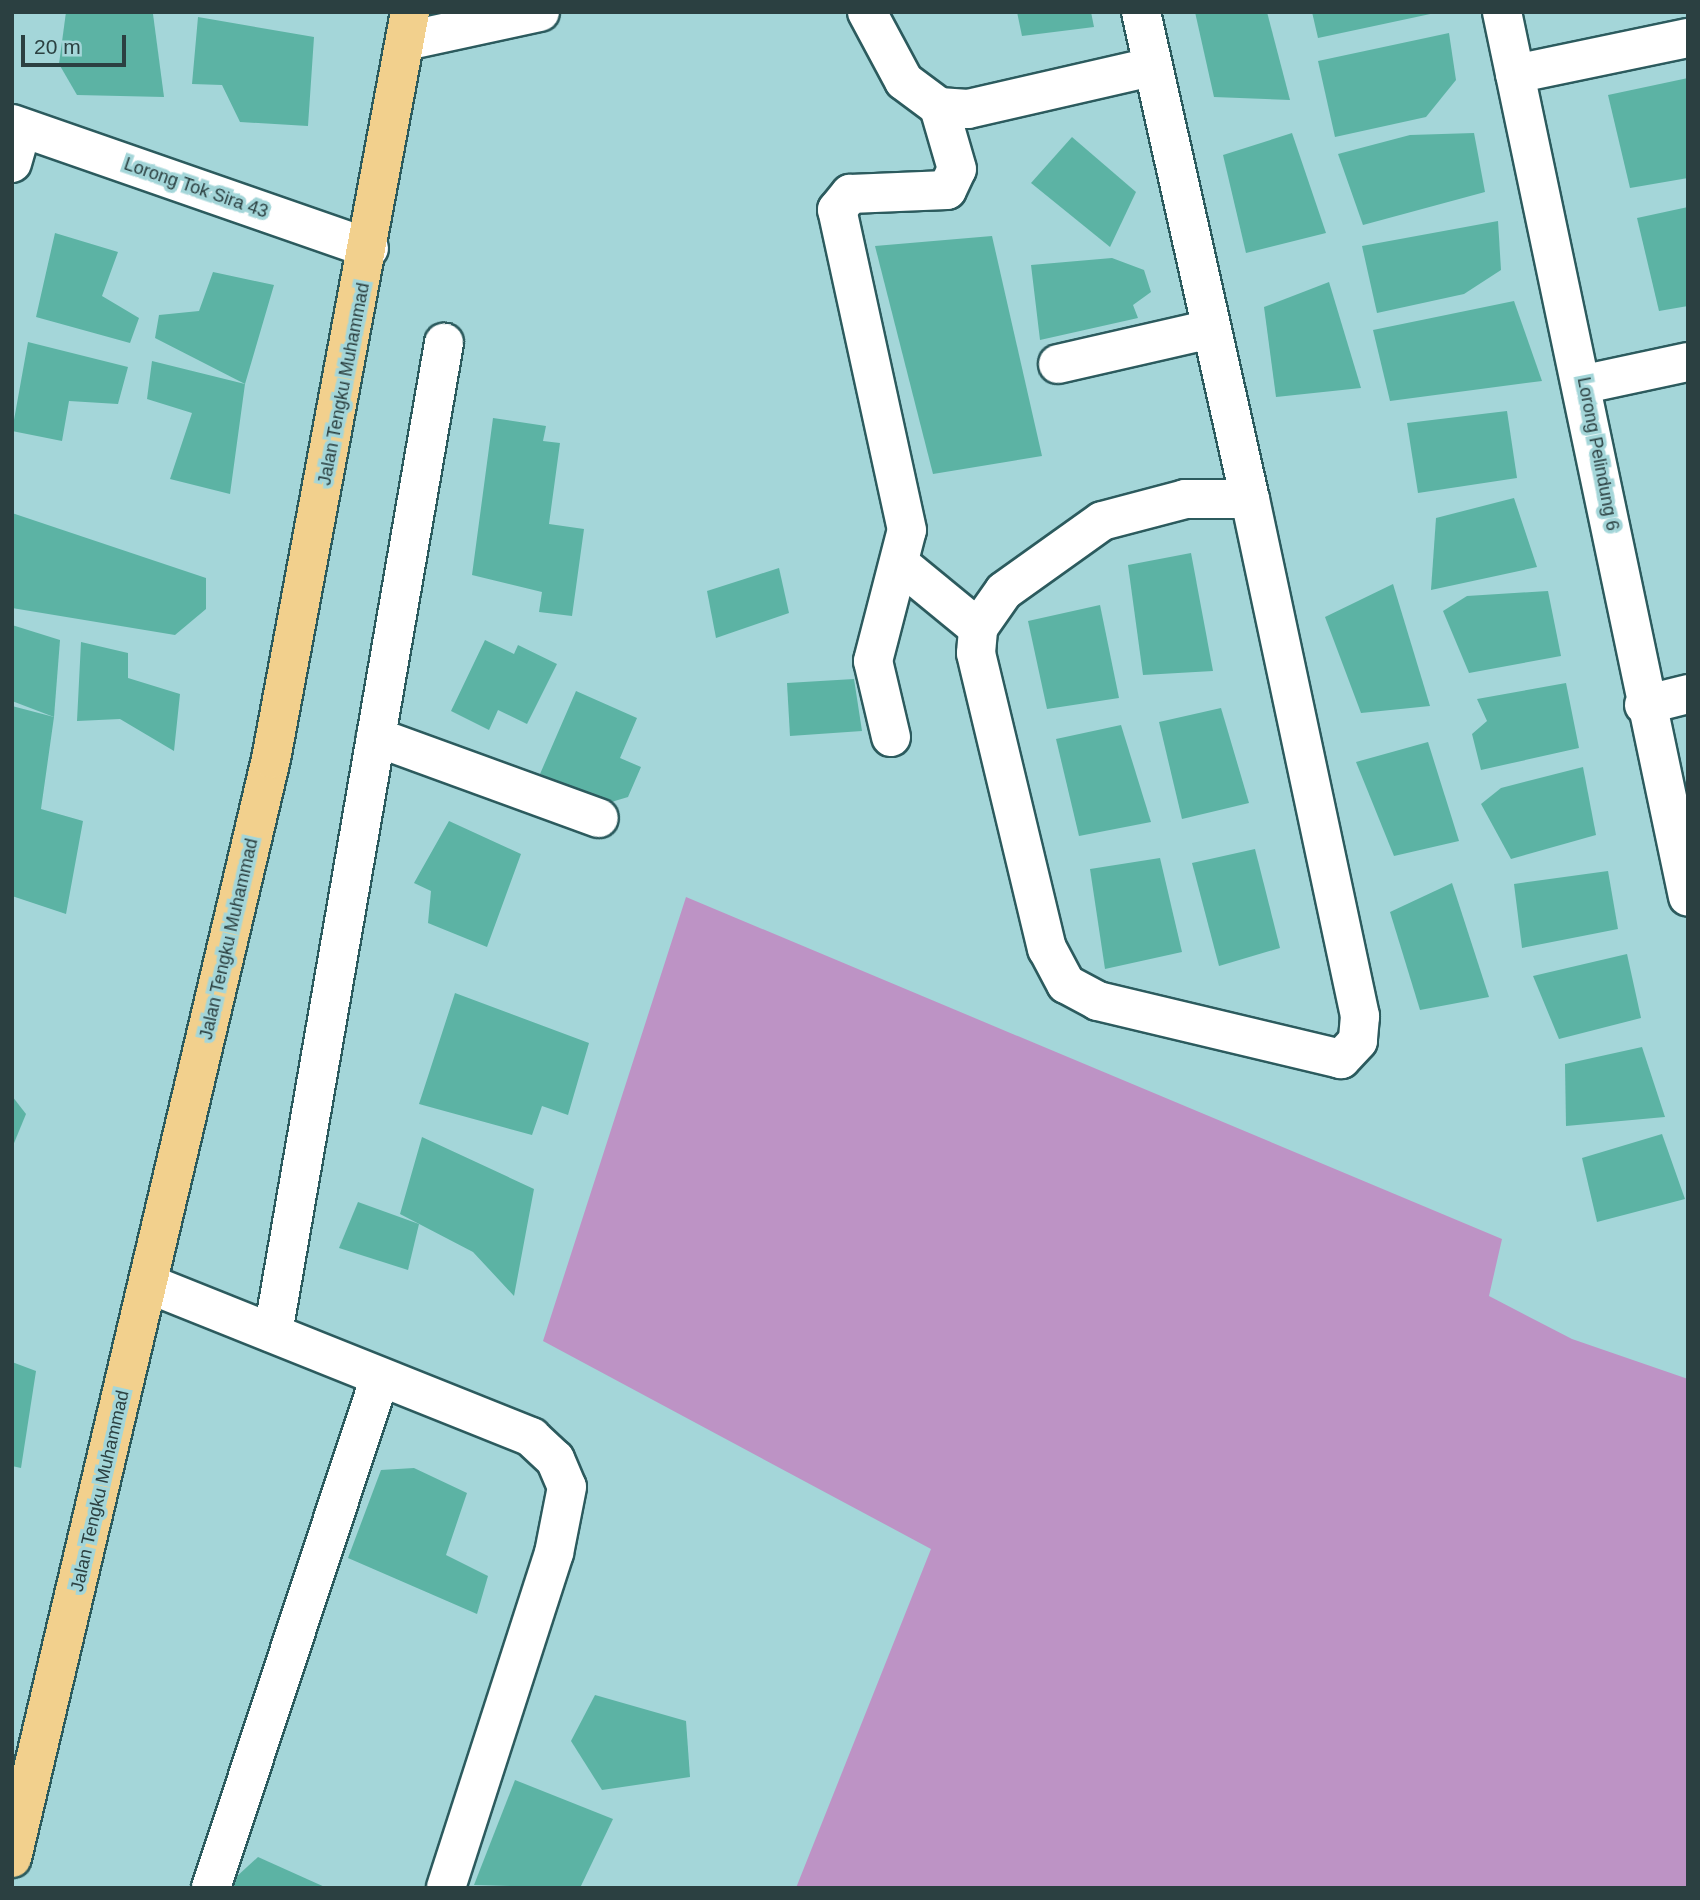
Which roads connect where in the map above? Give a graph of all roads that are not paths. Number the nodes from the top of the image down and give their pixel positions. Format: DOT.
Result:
graph roads {
  1 [pos="540,12"];
  2 [pos="867,12"];
  3 [pos="1141,12"];
  4 [pos="1502,12"];
  5 [pos="408,27"];
  6 [pos="1688,38"];
  7 [pos="1153,67"];
  8 [pos="1515,74"];
  9 [pos="939,107"];
  10 [pos="15,138"];
  11 [pos="369,248"];
  12 [pos="1211,330"];
  13 [pos="444,343"];
  14 [pos="1688,362"];
  15 [pos="1058,364"];
  16 [pos="1585,384"];
  17 [pos="1250,499"];
  18 [pos="900,564"];
  19 [pos="978,628"];
  20 [pos="1688,694"];
  21 [pos="1644,705"];
  22 [pos="376,737"];
  23 [pos="891,737"];
  24 [pos="599,818"];
  25 [pos="1688,897"];
  26 [pos="149,1284"];
  27 [pos="273,1333"];
  28 [pos="380,1377"];
  29 [pos="12,1858"];
  30 [pos="211,1888"];
  31 [pos="446,1888"];
  1 -- 5 [label="street"];
  2 -- 9 [label="street"];
  3 -- 7 [label="street"];
  4 -- 8 [label="street, Lorong Pelindung 6"];
  5 -- 11 [label="main road, Jalan Tengku Muhammad"];
  6 -- 8 [label="street"];
  7 -- 9 [label="street"];
  7 -- 12 [label="street"];
  8 -- 16 [label="street, Lorong Pelindung 6"];
  9 -- 18 [label="street"];
  10 -- 11 [label="street, Lorong Tok Sira 43"];
  11 -- 26 [label="main road, Jalan Tengku Muhammad"];
  12 -- 15 [label="street"];
  12 -- 17 [label="street"];
  13 -- 22 [label="street"];
  14 -- 16 [label="street"];
  16 -- 21 [label="street, Lorong Pelindung 6"];
  17 -- 19 [label="street"];
  17 -- 19 [label="street"];
  18 -- 19 [label="street"];
  18 -- 23 [label="street"];
  20 -- 21 [label="street"];
  21 -- 25 [label="street, Lorong Pelindung 6"];
  22 -- 24 [label="street"];
  22 -- 27 [label="street"];
  26 -- 27 [label="street"];
  26 -- 29 [label="main road, Jalan Tengku Muhammad"];
  27 -- 28 [label="street"];
  28 -- 30 [label="street"];
  28 -- 31 [label="street"];
}
